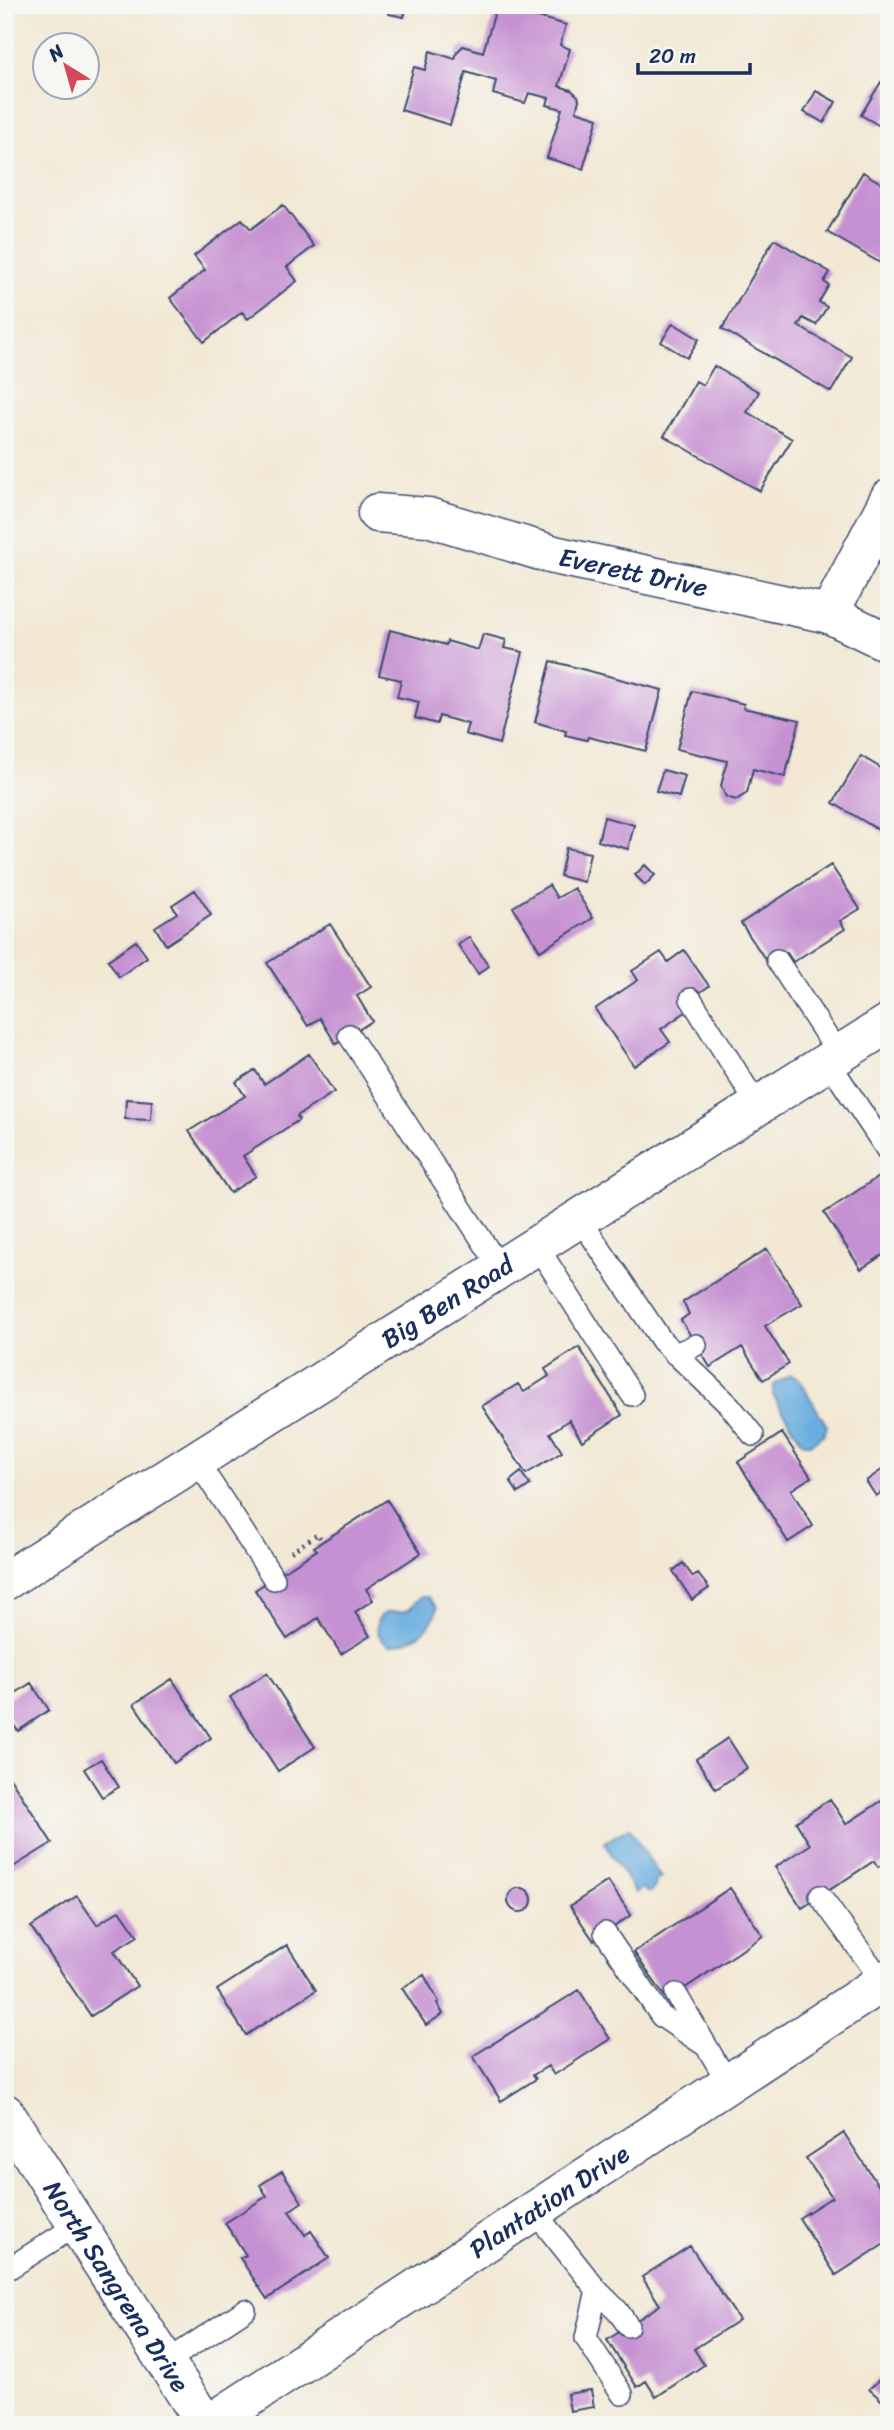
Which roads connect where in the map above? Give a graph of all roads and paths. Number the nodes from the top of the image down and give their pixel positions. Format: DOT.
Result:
graph roads {
  1 [pos="889,499"];
  2 [pos="377,513"];
  3 [pos="829,614"];
  4 [pos="889,643"];
  5 [pos="777,960"];
  6 [pos="691,999"];
  7 [pos="889,1023"];
  8 [pos="349,1035"];
  9 [pos="833,1058"];
  10 [pos="758,1106"];
  11 [pos="889,1153"];
  12 [pos="579,1219"];
  13 [pos="537,1245"];
  14 [pos="500,1268"];
  15 [pos="696,1345"];
  16 [pos="676,1354"];
  17 [pos="632,1395"];
  18 [pos="753,1435"];
  19 [pos="197,1461"];
  20 [pos="322,1542"];
  21 [pos="270,1574"];
  22 [pos="5,1581"];
  23 [pos="820,1896"];
  24 [pos="605,1934"];
  25 [pos="886,1980"];
  26 [pos="676,1994"];
  27 [pos="706,2046"];
  28 [pos="728,2084"];
  29 [pos="5,2113"];
  30 [pos="534,2211"];
  31 [pos="77,2225"];
  32 [pos="5,2270"];
  33 [pos="597,2290"];
  34 [pos="245,2310"];
  35 [pos="628,2326"];
  36 [pos="166,2362"];
  37 [pos="622,2394"];
  38 [pos="207,2425"];
  1 -- 3 [label="street"];
  2 -- 3 [label="street, Everett Drive"];
  3 -- 4 [label="street, Everett Drive"];
  5 -- 9 [label="lane"];
  6 -- 10 [label="lane"];
  7 -- 9 [label="street, Big Ben Road"];
  8 -- 14 [label="lane"];
  9 -- 10 [label="street, Big Ben Road"];
  9 -- 11 [label="lane"];
  10 -- 12 [label="street, Big Ben Road"];
  12 -- 13 [label="street, Big Ben Road"];
  12 -- 16 [label="lane"];
  13 -- 14 [label="street, Big Ben Road"];
  13 -- 17 [label="lane"];
  14 -- 19 [label="street, Big Ben Road"];
  15 -- 16 [label="lane"];
  16 -- 18 [label="lane"];
  19 -- 21 [label="lane"];
  19 -- 22 [label="street, Big Ben Road"];
  20 -- 21 [label="path"];
  23 -- 25 [label="lane"];
  24 -- 27 [label="lane"];
  25 -- 28 [label="street, Plantation Drive"];
  26 -- 27 [label="lane"];
  27 -- 28 [label="lane"];
  28 -- 30 [label="street, Plantation Drive"];
  29 -- 31 [label="street, North Sangrena Drive"];
  30 -- 33 [label="lane"];
  30 -- 38 [label="street, Plantation Drive"];
  31 -- 32 [label="lane"];
  31 -- 36 [label="street, North Sangrena Drive"];
  33 -- 35 [label="lane"];
  33 -- 37 [label="lane"];
  34 -- 36 [label="lane"];
  36 -- 38 [label="street, North Sangrena Drive"];
}
